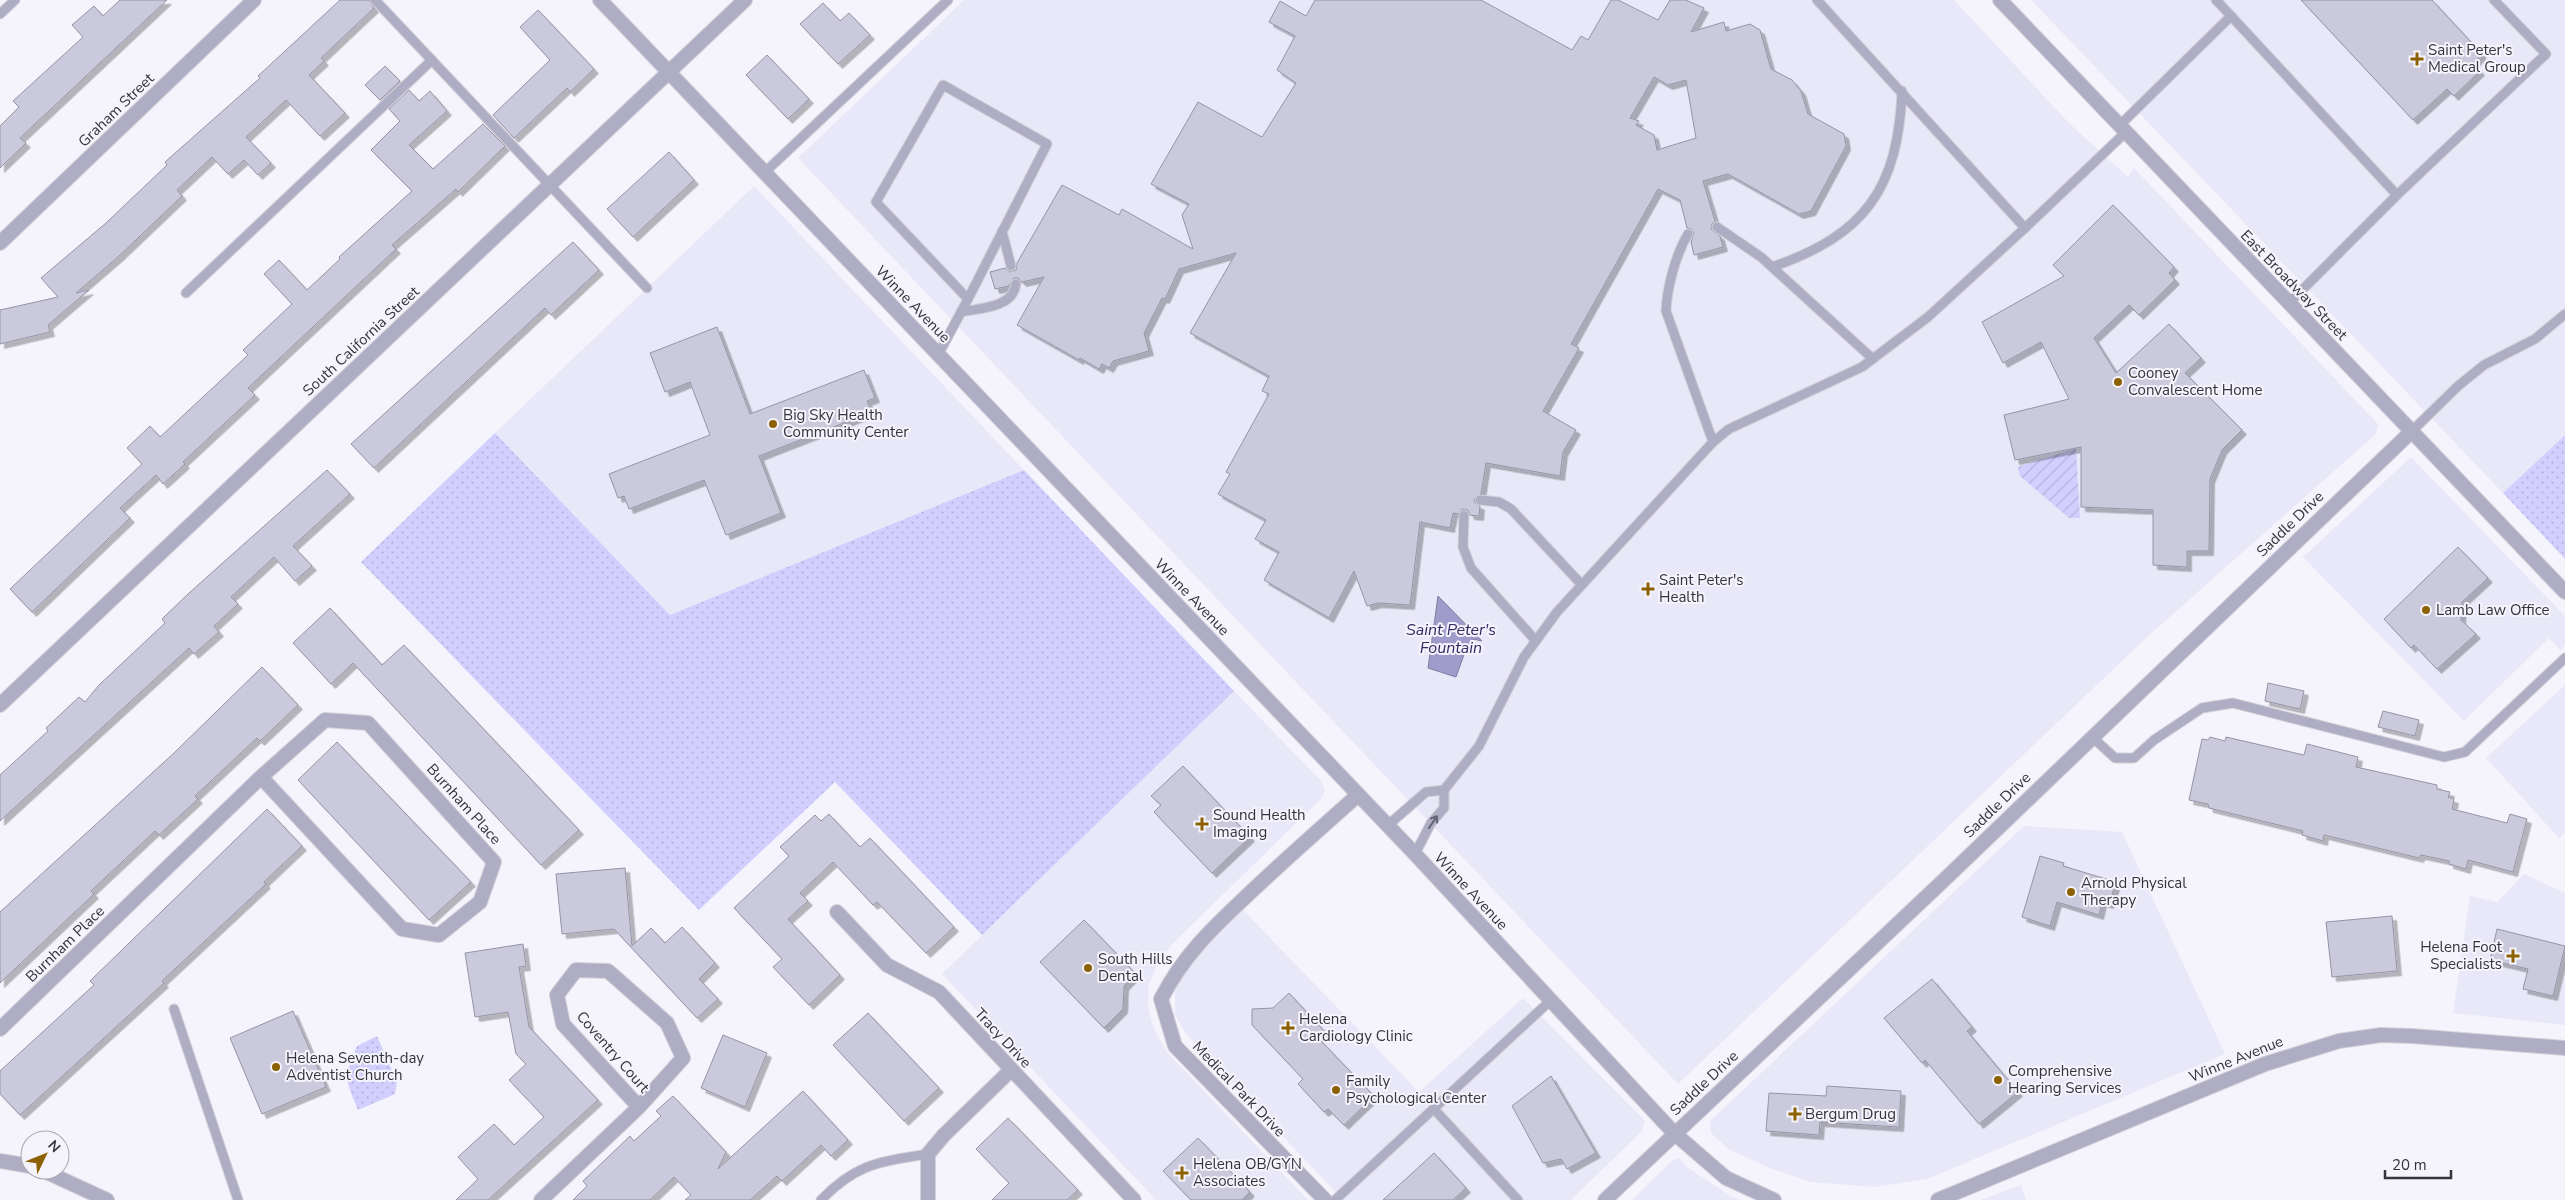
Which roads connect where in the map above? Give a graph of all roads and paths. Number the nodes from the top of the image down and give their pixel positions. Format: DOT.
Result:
graph roads {
  1 [pos="15,0"];
  2 [pos="254,0"];
  3 [pos="375,0"];
  4 [pos="600,0"];
  5 [pos="744,0"];
  6 [pos="948,0"];
  7 [pos="1817,0"];
  8 [pos="2000,0"];
  9 [pos="2216,0"];
  10 [pos="2494,0"];
  11 [pos="0,14"];
  12 [pos="2231,16"];
  13 [pos="432,60"];
  14 [pos="668,72"];
  15 [pos="1902,91"];
  16 [pos="2123,128"];
  17 [pos="764,173"];
  18 [pos="550,185"];
  19 [pos="2397,194"];
  20 [pos="1717,227"];
  21 [pos="2025,228"];
  22 [pos="1002,231"];
  23 [pos="1688,234"];
  24 [pos="0,243"];
  25 [pos="1011,266"];
  26 [pos="1772,267"];
  27 [pos="1016,284"];
  28 [pos="647,288"];
  29 [pos="186,293"];
  30 [pos="968,299"];
  31 [pos="2289,303"];
  32 [pos="961,312"];
  33 [pos="2565,314"];
  34 [pos="938,355"];
  35 [pos="1873,359"];
  36 [pos="2412,431"];
  37 [pos="1713,442"];
  38 [pos="1480,500"];
  39 [pos="1464,514"];
  40 [pos="1582,585"];
  41 [pos="2565,592"];
  42 [pos="1536,641"];
  43 [pos="2565,658"];
  44 [pos="0,705"];
  45 [pos="2091,736"];
  46 [pos="261,777"];
  47 [pos="1444,790"];
  48 [pos="1358,795"];
  49 [pos="1387,826"];
  50 [pos="1415,854"];
  51 [pos="837,912"];
  52 [pos="1550,1001"];
  53 [pos="174,1009"];
  54 [pos="0,1029"];
  55 [pos="2565,1048"];
  56 [pos="1011,1070"];
  57 [pos="639,1107"];
  58 [pos="1434,1109"];
  59 [pos="1674,1133"];
  60 [pos="928,1154"];
  61 [pos="0,1161"];
  62 [pos="20,1164"];
  63 [pos="64,1180"];
  64 [pos="107,1200"];
  65 [pos="238,1200"];
  66 [pos="541,1200"];
  67 [pos="821,1200"];
  68 [pos="928,1200"];
  69 [pos="1134,1200"];
  70 [pos="1325,1200"];
  71 [pos="1335,1200"];
  72 [pos="1518,1200"];
  73 [pos="1604,1200"];
  74 [pos="1774,1200"];
  75 [pos="1938,1200"];
  1 -- 11 [label="lane"];
  2 -- 24 [label="street, Graham Street"];
  3 -- 13 [label="lane"];
  4 -- 14 [label="street, Winne Avenue"];
  5 -- 14 [label="street, South California Street"];
  6 -- 17 [label="lane"];
  7 -- 15 [label="lane"];
  8 -- 16 [label="street, East Broadway Street"];
  9 -- 12 [label="lane"];
  10 -- 19 [label="lane"];
  12 -- 16 [label="lane"];
  12 -- 19 [label="lane"];
  13 -- 18 [label="lane"];
  13 -- 29 [label="lane"];
  14 -- 17 [label="street, Winne Avenue"];
  14 -- 18 [label="street, South California Street"];
  15 -- 21 [label="lane"];
  15 -- 26 [label="lane"];
  16 -- 21 [label="lane"];
  16 -- 31 [label="street, East Broadway Street"];
  17 -- 34 [label="street, Winne Avenue"];
  18 -- 28 [label="lane"];
  18 -- 44 [label="street, South California Street"];
  19 -- 31 [label="lane"];
  20 -- 26 [label="lane"];
  21 -- 35 [label="lane"];
  22 -- 25 [label="lane"];
  22 -- 30 [label="lane"];
  22 -- 30 [label="lane"];
  23 -- 37 [label="lane"];
  26 -- 35 [label="lane"];
  27 -- 32 [label="lane"];
  30 -- 32 [label="lane"];
  31 -- 36 [label="street, East Broadway Street"];
  32 -- 34 [label="lane"];
  33 -- 36 [label="lane"];
  34 -- 48 [label="street, Winne Avenue"];
  35 -- 37 [label="lane"];
  36 -- 41 [label="street, East Broadway Street"];
  36 -- 45 [label="street, Saddle Drive"];
  37 -- 40 [label="lane"];
  38 -- 40 [label="lane"];
  39 -- 42 [label="lane"];
  40 -- 42 [label="lane"];
  42 -- 47 [label="lane"];
  43 -- 45 [label="lane"];
  45 -- 59 [label="street, Saddle Drive"];
  46 -- 46 [label="street, Burnham Place"];
  46 -- 54 [label="street, Burnham Place"];
  47 -- 49 [label="lane"];
  50 -- 47 [label="lane, one-way"];
  48 -- 49 [label="street, Winne Avenue"];
  48 -- 70 [label="street, Medical Park Drive"];
  49 -- 50 [label="street, Winne Avenue"];
  50 -- 52 [label="street, Winne Avenue"];
  51 -- 56 [label="street, Tracy Drive"];
  52 -- 58 [label="lane"];
  52 -- 59 [label="street, Winne Avenue"];
  53 -- 65 [label="lane"];
  55 -- 75 [label="street, Winne Avenue"];
  56 -- 60 [label="street"];
  56 -- 69 [label="street, Tracy Drive"];
  57 -- 57 [label="street, Coventry Court"];
  57 -- 66 [label="street, Coventry Court"];
  58 -- 71 [label="lane"];
  58 -- 72 [label="lane"];
  59 -- 73 [label="street, Saddle Drive"];
  59 -- 74 [label="street, Winne Avenue"];
  60 -- 67 [label="lane"];
  60 -- 68 [label="street"];
  61 -- 62 [label="street"];
  63 -- 64 [label="street"];
}
